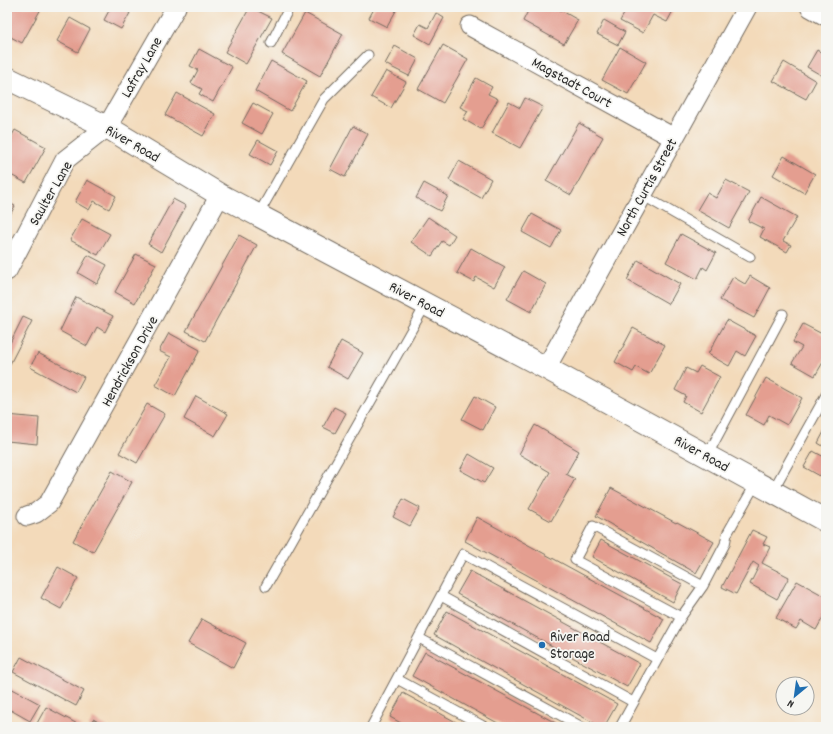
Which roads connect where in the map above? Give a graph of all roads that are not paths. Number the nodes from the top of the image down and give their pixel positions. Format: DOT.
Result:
graph roads {
  1 [pos="176,7"];
  2 [pos="287,7"];
  3 [pos="747,7"];
  4 [pos="810,7"];
  5 [pos="826,16"];
  6 [pos="470,26"];
  7 [pos="271,43"];
  8 [pos="368,55"];
  9 [pos="7,78"];
  10 [pos="107,127"];
  11 [pos="674,138"];
  12 [pos="220,195"];
  13 [pos="642,195"];
  14 [pos="258,215"];
  15 [pos="750,257"];
  16 [pos="7,271"];
  17 [pos="426,304"];
  18 [pos="783,314"];
  19 [pos="546,368"];
  20 [pos="826,395"];
  21 [pos="706,456"];
  22 [pos="764,488"];
  23 [pos="27,516"];
  24 [pos="826,521"];
  25 [pos="266,586"];
  26 [pos="703,586"];
  27 [pos="441,596"];
  28 [pos="681,617"];
  29 [pos="419,638"];
  30 [pos="657,659"];
  31 [pos="397,679"];
  32 [pos="634,702"];
  33 [pos="372,726"];
  34 [pos="485,727"];
  35 [pos="582,727"];
  36 [pos="620,727"];
  1 -- 10 [label="street, Lafray Lane"];
  2 -- 7 [label="lane"];
  3 -- 11 [label="street, North Curtis Street"];
  4 -- 5 [label="street"];
  6 -- 11 [label="street, Magstadt Court"];
  8 -- 14 [label="lane"];
  9 -- 10 [label="street, River Road"];
  10 -- 12 [label="street, River Road"];
  10 -- 16 [label="street, Saulter Lane"];
  11 -- 13 [label="street, North Curtis Street"];
  12 -- 14 [label="street, River Road"];
  12 -- 23 [label="street, Hendrickson Drive"];
  13 -- 15 [label="lane"];
  13 -- 19 [label="street, North Curtis Street"];
  14 -- 17 [label="street, River Road"];
  17 -- 19 [label="street, River Road"];
  17 -- 25 [label="lane"];
  18 -- 21 [label="lane"];
  19 -- 21 [label="street, River Road"];
  20 -- 22 [label="lane"];
  21 -- 22 [label="street, River Road"];
  22 -- 24 [label="street, River Road"];
  22 -- 26 [label="lane"];
  26 -- 28 [label="lane"];
  26 -- 28 [label="lane"];
  27 -- 29 [label="lane"];
  27 -- 30 [label="lane"];
  27 -- 32 [label="lane"];
  28 -- 30 [label="lane"];
  29 -- 31 [label="lane"];
  29 -- 35 [label="lane"];
  30 -- 32 [label="lane"];
  31 -- 33 [label="lane"];
  31 -- 34 [label="lane"];
  32 -- 36 [label="lane"];
}
